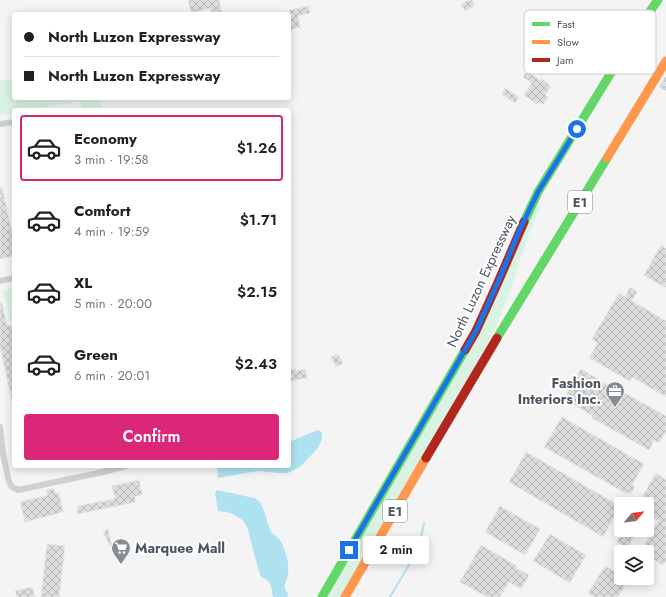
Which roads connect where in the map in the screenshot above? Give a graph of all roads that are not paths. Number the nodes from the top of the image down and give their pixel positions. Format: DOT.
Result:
graph roads {
  1 [pos="658,0"];
  2 [pos="651,10"];
  3 [pos="666,61"];
  4 [pos="610,74"];
  5 [pos="12,122"];
  6 [pos="0,124"];
  7 [pos="12,278"];
  8 [pos="0,281"];
  9 [pos="0,427"];
  10 [pos="118,468"];
  11 [pos="322,597"];
  12 [pos="345,597"];
  1 -- 2 [label="highway, North Luzon Expressway / E1"];
  3 -- 12 [label="highway, E1"];
  4 -- 11 [label="highway, North Luzon Expressway / E1"];
  5 -- 6 [label="street"];
  7 -- 8 [label="street"];
  9 -- 10 [label="street"];
}
